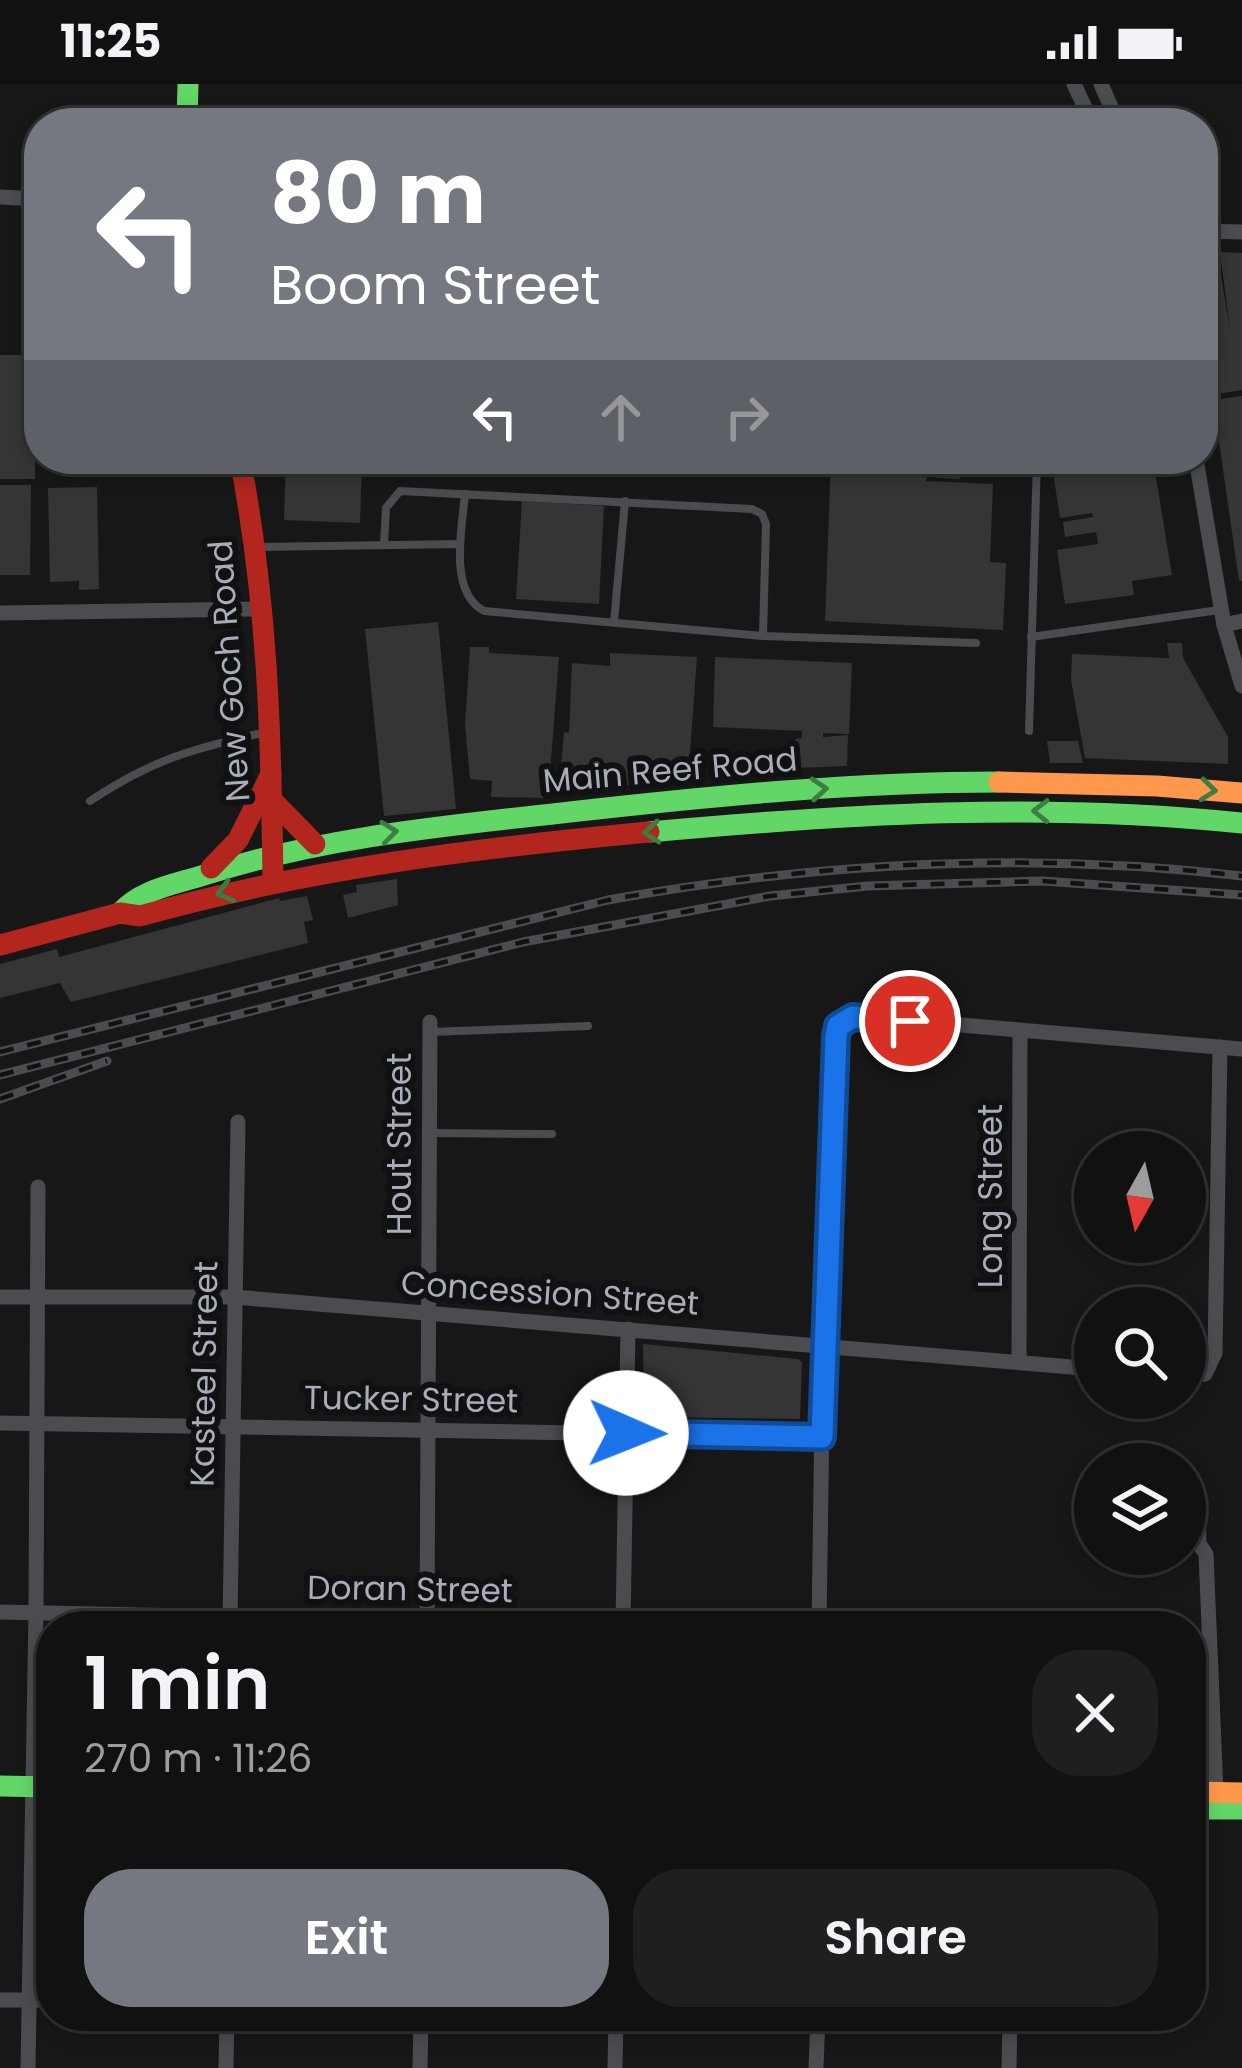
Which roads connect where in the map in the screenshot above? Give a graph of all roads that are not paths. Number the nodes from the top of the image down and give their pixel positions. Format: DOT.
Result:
graph roads {
  1 [pos="243,474"];
  2 [pos="1036,474"];
  3 [pos="1198,474"];
  4 [pos="465,494"];
  5 [pos="625,501"];
  6 [pos="460,544"];
  7 [pos="384,545"];
  8 [pos="256,547"];
  9 [pos="264,609"];
  10 [pos="0,613"];
  11 [pos="1222,617"];
  12 [pos="614,622"];
  13 [pos="1242,622"];
  14 [pos="763,636"];
  15 [pos="1031,637"];
  16 [pos="976,643"];
  17 [pos="1242,686"];
  18 [pos="271,730"];
  19 [pos="1029,731"];
  20 [pos="272,774"];
  21 [pos="1242,794"];
  22 [pos="272,800"];
  23 [pos="90,802"];
  24 [pos="1242,823"];
  25 [pos="315,844"];
  26 [pos="272,854"];
  27 [pos="200,877"];
  28 [pos="273,880"];
  29 [pos="120,913"];
  30 [pos="0,945"];
  31 [pos="588,1026"];
  32 [pos="430,1027"];
  33 [pos="1020,1030"];
  34 [pos="1220,1048"];
  35 [pos="1242,1049"];
  36 [pos="238,1122"];
  37 [pos="430,1132"];
  38 [pos="551,1134"];
  39 [pos="38,1187"];
  40 [pos="38,1296"];
  41 [pos="0,1297"];
  42 [pos="234,1297"];
  43 [pos="429,1313"];
  44 [pos="628,1329"];
  45 [pos="823,1346"];
  46 [pos="1019,1362"];
  47 [pos="1074,1367"];
  48 [pos="1206,1372"];
  49 [pos="0,1423"];
  50 [pos="38,1424"];
  51 [pos="234,1425"];
  52 [pos="430,1433"];
  53 [pos="626,1433"];
  54 [pos="822,1437"];
  55 [pos="1206,1554"];
  56 [pos="36,1611"];
  57 [pos="230,1611"];
  58 [pos="427,1611"];
  59 [pos="623,1611"];
  60 [pos="819,1611"];
  61 [pos="0,1612"];
  62 [pos="36,1612"];
  63 [pos="0,1786"];
  64 [pos="36,1787"];
  65 [pos="1206,1792"];
  66 [pos="1216,1792"];
  67 [pos="1242,1793"];
  68 [pos="1206,1809"];
  69 [pos="1242,1809"];
  70 [pos="36,1878"];
  71 [pos="0,2000"];
  72 [pos="28,2000"];
  73 [pos="36,2000"];
  74 [pos="227,2031"];
  75 [pos="421,2031"];
  76 [pos="616,2031"];
  77 [pos="817,2031"];
  78 [pos="1010,2031"];
  79 [pos="28,2068"];
  80 [pos="226,2068"];
  81 [pos="420,2068"];
  82 [pos="615,2068"];
  83 [pos="816,2068"];
  84 [pos="1009,2068"];
  1 -- 8 [label="main road, New Goch Road"];
  2 -- 15 [label="lane"];
  3 -- 11 [label="street"];
  4 -- 5 [label="lane"];
  4 -- 6 [label="lane"];
  4 -- 7 [label="lane"];
  5 -- 12 [label="lane"];
  5 -- 14 [label="lane"];
  6 -- 7 [label="lane"];
  6 -- 12 [label="lane"];
  7 -- 8 [label="lane"];
  8 -- 9 [label="main road, New Goch Road"];
  9 -- 10 [label="street"];
  9 -- 18 [label="main road, New Goch Road"];
  11 -- 13 [label="street"];
  11 -- 15 [label="lane"];
  11 -- 17 [label="street"];
  12 -- 14 [label="lane"];
  14 -- 16 [label="lane"];
  15 -- 19 [label="lane"];
  18 -- 20 [label="main road, New Goch Road"];
  18 -- 23 [label="lane"];
  20 -- 22 [label="main road, New Goch Road"];
  20 -- 27 [label="main road"];
  25 -- 21 [label="main road, Main Reef Road, one-way"];
  22 -- 25 [label="main road"];
  22 -- 26 [label="main road, New Goch Road"];
  24 -- 28 [label="main road, Main Reef Road, one-way"];
  25 -- 26 [label="main road, Main Reef Road"];
  26 -- 27 [label="main road, Main Reef Road"];
  26 -- 28 [label="main road, New Goch Road"];
  27 -- 29 [label="main road, Main Reef Road"];
  28 -- 29 [label="main road, Main Reef Road, one-way"];
  29 -- 30 [label="main road, Main Reef Road"];
  31 -- 32 [label="lane"];
  32 -- 37 [label="street, Hout Street"];
  33 -- 34 [label="street"];
  33 -- 45 [label="street"];
  33 -- 46 [label="street, Long Street"];
  34 -- 35 [label="street"];
  34 -- 48 [label="street"];
  36 -- 42 [label="street, Kasteel Street"];
  37 -- 38 [label="lane"];
  37 -- 43 [label="street, Hout Street"];
  39 -- 40 [label="street"];
  40 -- 41 [label="street, Concession Street"];
  40 -- 42 [label="street, Concession Street"];
  40 -- 50 [label="street"];
  42 -- 43 [label="street, Concession Street"];
  42 -- 51 [label="street, Kasteel Street"];
  43 -- 44 [label="street, Concession Street"];
  43 -- 52 [label="street, Hout Street"];
  44 -- 45 [label="street, Concession Street"];
  44 -- 53 [label="street"];
  45 -- 46 [label="street, Concession Street"];
  45 -- 54 [label="street"];
  46 -- 47 [label="street, Concession Street"];
  49 -- 50 [label="street, Tucker Street"];
  50 -- 51 [label="street, Tucker Street"];
  50 -- 56 [label="street"];
  51 -- 52 [label="street, Tucker Street"];
  51 -- 57 [label="street, Kasteel Street"];
  52 -- 53 [label="street, Tucker Street"];
  52 -- 58 [label="street, Hout Street"];
  53 -- 54 [label="street, Tucker Street"];
  53 -- 59 [label="street"];
  54 -- 60 [label="street"];
  55 -- 66 [label="street"];
  61 -- 62 [label="street, Doran Street"];
  63 -- 64 [label="main road"];
  65 -- 66 [label="main road"];
  66 -- 67 [label="main road"];
  68 -- 69 [label="main road"];
  70 -- 72 [label="street"];
  71 -- 72 [label="street"];
  72 -- 73 [label="street"];
  72 -- 79 [label="street"];
  74 -- 80 [label="street"];
  75 -- 81 [label="street"];
  76 -- 82 [label="street"];
  77 -- 83 [label="street"];
  78 -- 84 [label="street"];
}
